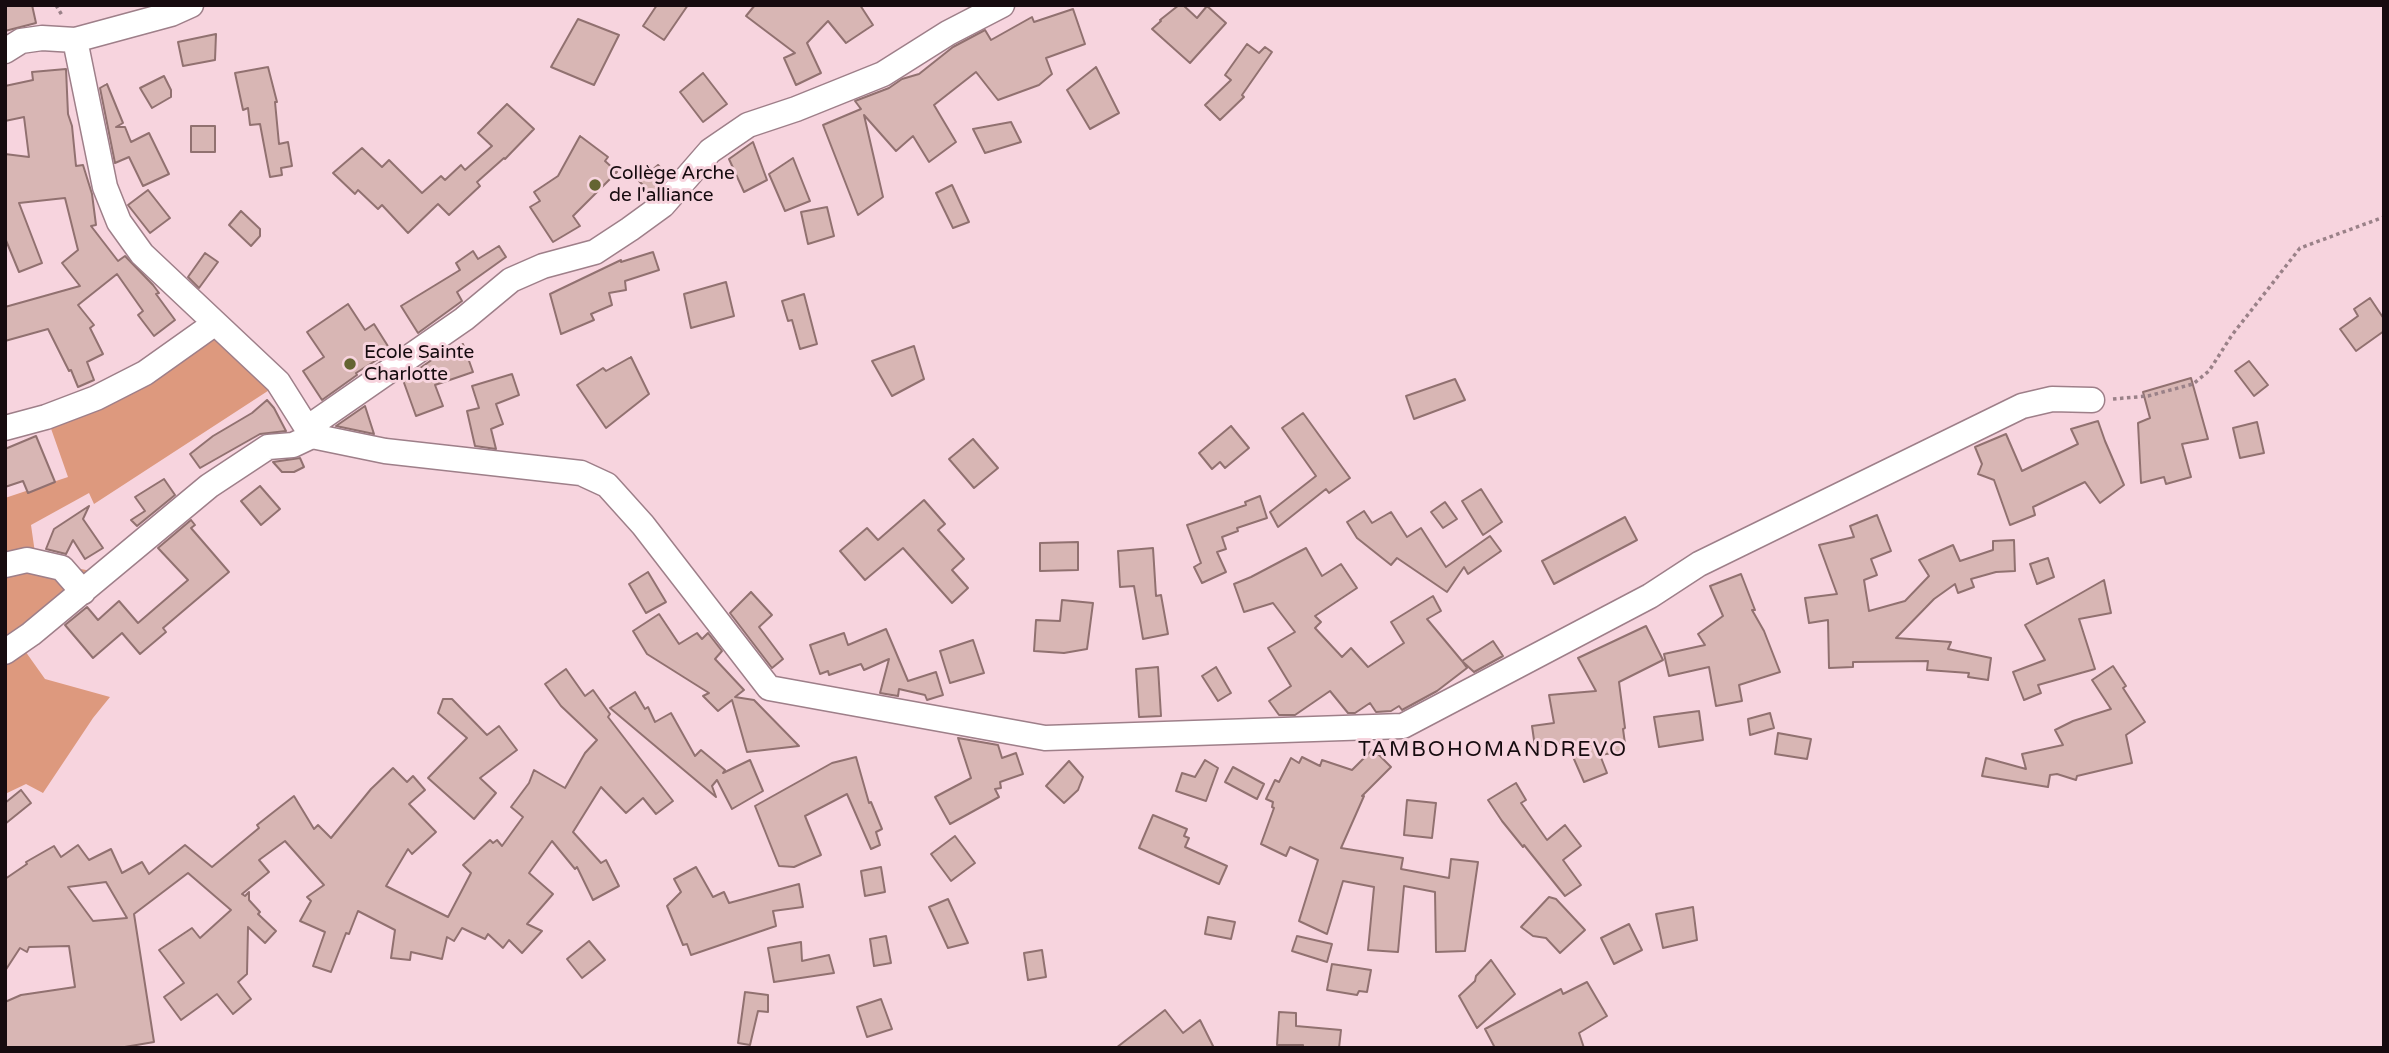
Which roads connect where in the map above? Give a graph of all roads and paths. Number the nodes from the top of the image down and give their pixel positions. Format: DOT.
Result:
graph roads {
  1 [pos="191,5"];
  2 [pos="1002,5"];
  3 [pos="75,40"];
  4 [pos="5,51"];
  5 [pos="2384,217"];
  6 [pos="214,324"];
  7 [pos="2092,400"];
  8 [pos="5,428"];
  9 [pos="309,432"];
  10 [pos="5,565"];
  11 [pos="83,592"];
  12 [pos="5,652"];
  1 -- 3 [label="street"];
  2 -- 9 [label="street"];
  3 -- 4 [label="street"];
  3 -- 6 [label="street"];
  5 -- 7 [label="path"];
  6 -- 8 [label="street"];
  6 -- 9 [label="street"];
  7 -- 9 [label="street"];
  9 -- 11 [label="street"];
  10 -- 11 [label="street"];
  11 -- 12 [label="street"];
}
